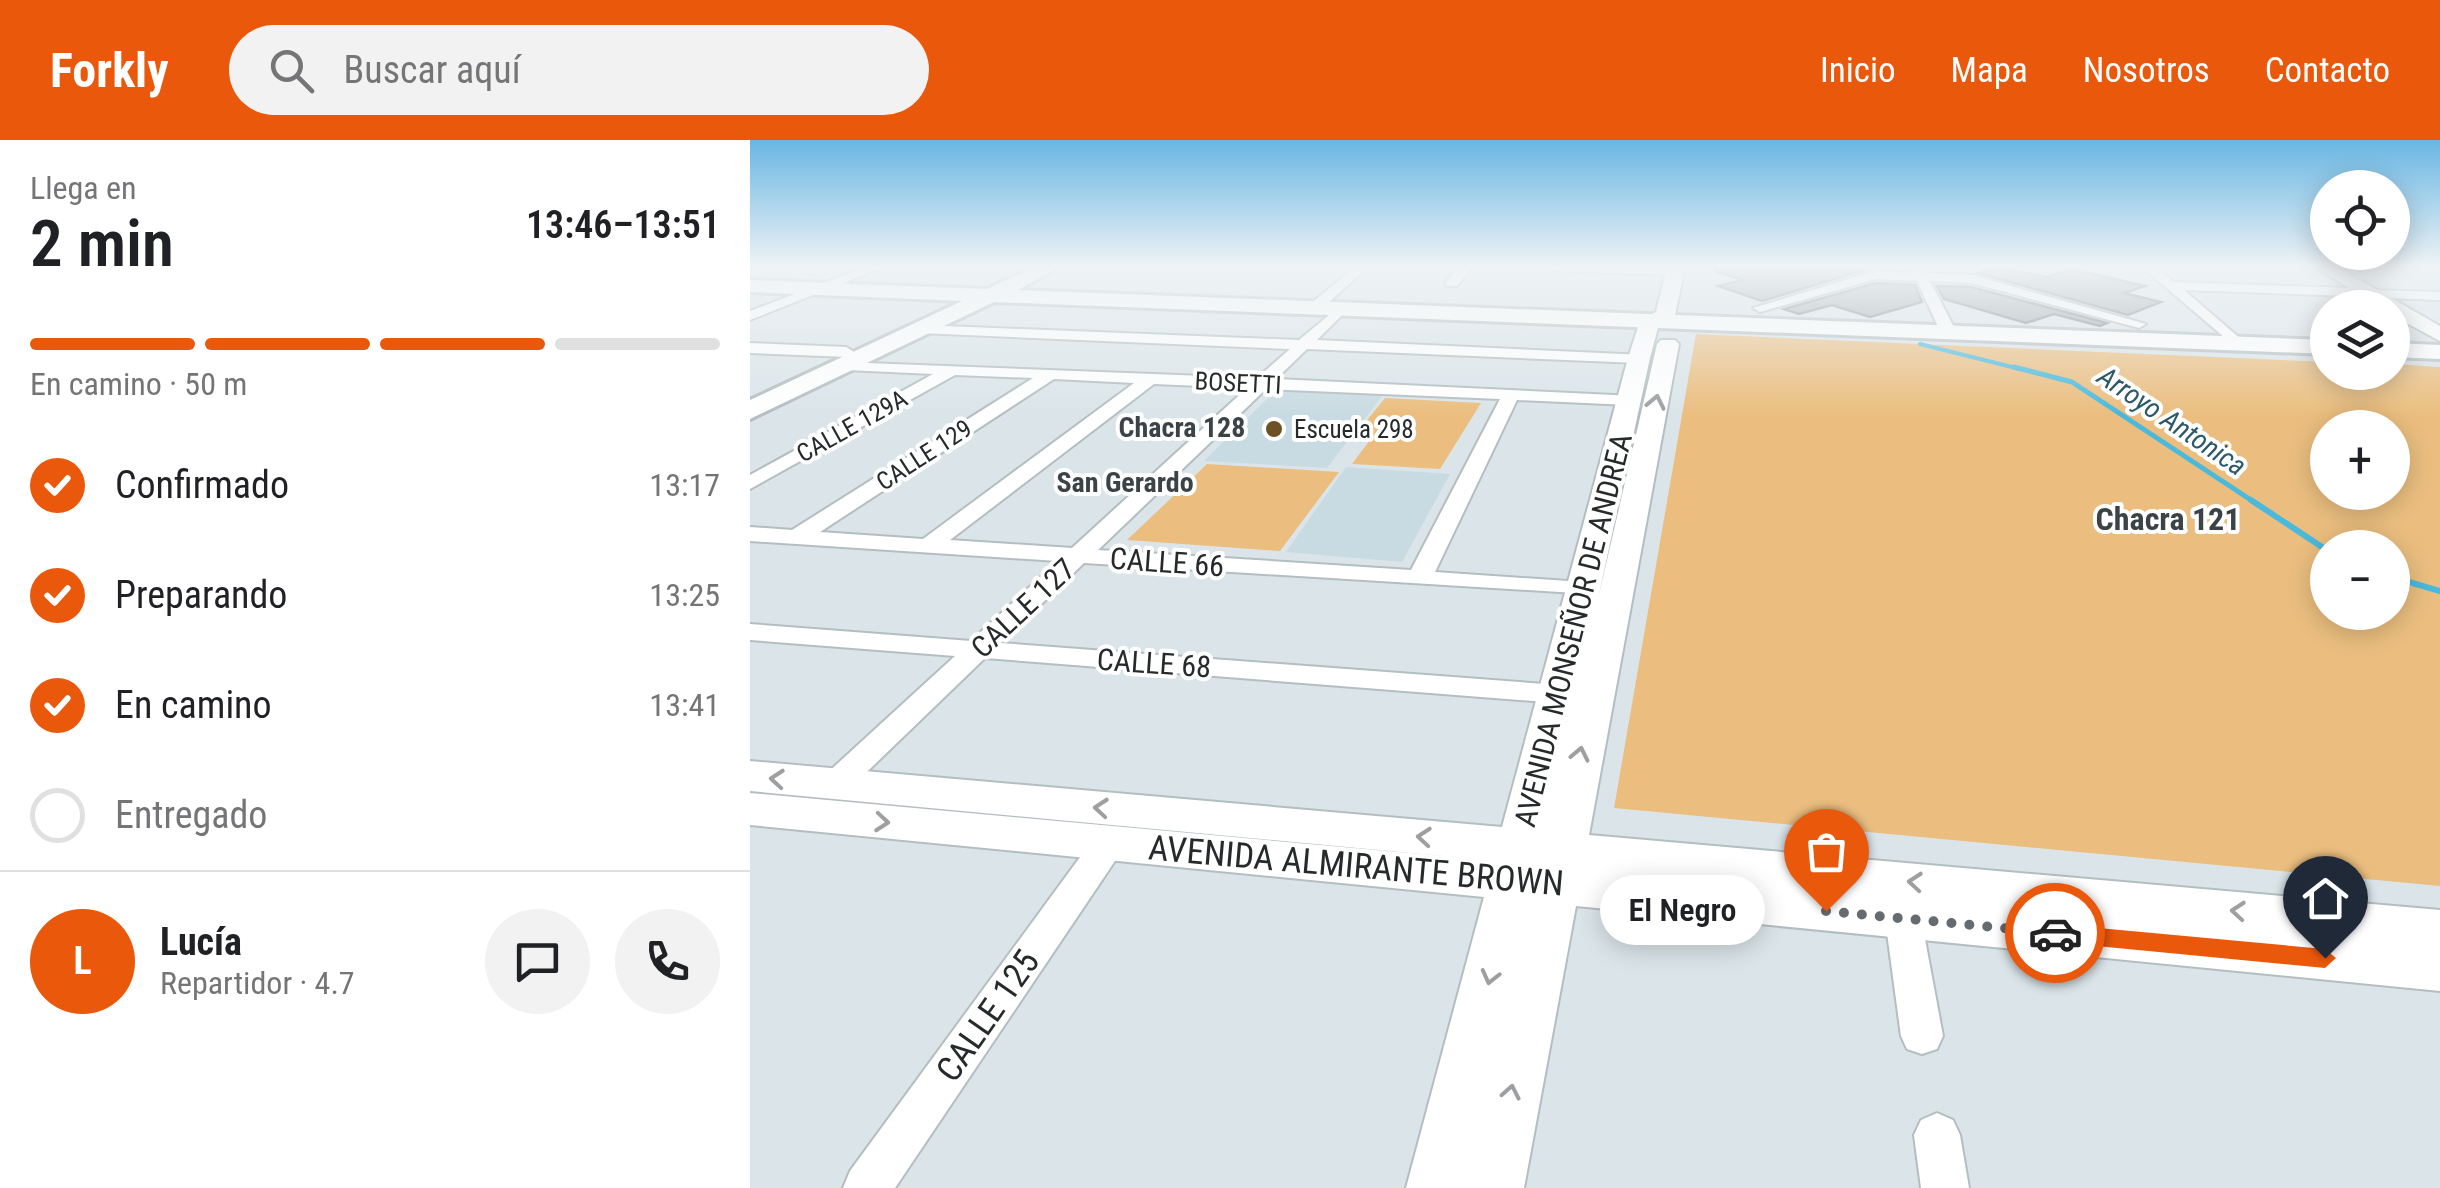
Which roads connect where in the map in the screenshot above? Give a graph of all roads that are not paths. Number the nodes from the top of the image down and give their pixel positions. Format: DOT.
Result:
graph roads {
  1 [pos="936,316"];
  2 [pos="943,316"];
  3 [pos="1334,316"];
  4 [pos="1563,316"];
  5 [pos="1663,316"];
  6 [pos="1941,316"];
  7 [pos="2109,316"];
  8 [pos="2205,316"];
  9 [pos="1662,319"];
  10 [pos="2410,320"];
  11 [pos="2139,324"];
  12 [pos="920,329"];
  13 [pos="2410,330"];
  14 [pos="1949,333"];
  15 [pos="2440,335"];
  16 [pos="2238,344"];
  17 [pos="1303,345"];
  18 [pos="2310,346"];
  19 [pos="750,348"];
  20 [pos="2410,350"];
  21 [pos="2440,350"];
  22 [pos="1639,358"];
  23 [pos="846,359"];
  24 [pos="954,370"];
  25 [pos="1051,374"];
  26 [pos="1150,378"];
  27 [pos="1262,384"];
  28 [pos="1511,395"];
  29 [pos="750,398"];
  30 [pos="1629,400"];
  31 [pos="750,411"];
  32 [pos="750,483"];
  33 [pos="750,534"];
  34 [pos="797,537"];
  35 [pos="928,546"];
  36 [pos="1079,556"];
  37 [pos="1419,579"];
  38 [pos="1583,589"];
  39 [pos="750,632"];
  40 [pos="979,649"];
  41 [pos="1558,694"];
  42 [pos="750,776"];
  43 [pos="835,784"];
  44 [pos="750,809"];
  45 [pos="1109,843"];
  46 [pos="1537,866"];
  47 [pos="1904,918"];
  48 [pos="2440,930"];
  49 [pos="2440,969"];
  50 [pos="1922,1036"];
  51 [pos="1937,1135"];
  52 [pos="868,1188"];
  53 [pos="1438,1188"];
  54 [pos="1492,1188"];
  55 [pos="1945,1188"];
  1 -- 23 [label="main road"];
  2 -- 12 [label="main road"];
  3 -- 17 [label="street, CALLE 127"];
  4 -- 9 [label="main road"];
  5 -- 9 [label="main road, AVENIDA MONSEÑOR DE ANDREA"];
  6 -- 14 [label="street"];
  7 -- 11 [label="street"];
  8 -- 16 [label="street"];
  9 -- 14 [label="main road"];
  9 -- 22 [label="main road, AVENIDA MONSEÑOR DE ANDREA"];
  46 -- 9 [label="main road, AVENIDA MONSEÑOR DE ANDREA, one-way"];
  10 -- 15 [label="main road"];
  12 -- 17 [label="street"];
  12 -- 23 [label="main road"];
  13 -- 21 [label="main road"];
  14 -- 16 [label="main road"];
  16 -- 18 [label="main road"];
  17 -- 22 [label="street"];
  17 -- 27 [label="street, CALLE 127"];
  19 -- 23 [label="street, BOSETTI"];
  20 -- 21 [label="main road"];
  22 -- 30 [label="main road, AVENIDA MONSEÑOR DE ANDREA"];
  23 -- 24 [label="street, BOSETTI"];
  23 -- 29 [label="main road"];
  23 -- 31 [label="main road"];
  24 -- 25 [label="street, BOSETTI"];
  24 -- 32 [label="street, CALLE 129A"];
  25 -- 26 [label="street, BOSETTI"];
  25 -- 34 [label="street, CALLE 129"];
  26 -- 27 [label="street, BOSETTI"];
  26 -- 35 [label="street"];
  27 -- 28 [label="street, BOSETTI"];
  27 -- 36 [label="street, CALLE 127"];
  28 -- 30 [label="street, BOSETTI"];
  28 -- 37 [label="street"];
  30 -- 38 [label="main road, AVENIDA MONSEÑOR DE ANDREA"];
  33 -- 34 [label="street, CALLE 66"];
  34 -- 35 [label="street, CALLE 66"];
  35 -- 36 [label="street, CALLE 66"];
  36 -- 37 [label="street, CALLE 66"];
  36 -- 40 [label="street, CALLE 127"];
  37 -- 38 [label="street, CALLE 66"];
  38 -- 41 [label="main road, AVENIDA MONSEÑOR DE ANDREA"];
  39 -- 40 [label="street, CALLE 68"];
  40 -- 41 [label="street, CALLE 68"];
  40 -- 43 [label="street, CALLE 127"];
  41 -- 46 [label="main road, AVENIDA MONSEÑOR DE ANDREA"];
  43 -- 42 [label="main road, AVENIDA ALMIRANTE BROWN, one-way"];
  46 -- 43 [label="main road, AVENIDA ALMIRANTE BROWN, one-way"];
  44 -- 45 [label="main road, AVENIDA ALMIRANTE BROWN, one-way"];
  45 -- 46 [label="main road, AVENIDA ALMIRANTE BROWN"];
  45 -- 52 [label="street, CALLE 125"];
  46 -- 47 [label="main road, AVENIDA ALMIRANTE BROWN"];
  48 -- 46 [label="main road, AVENIDA ALMIRANTE BROWN, one-way"];
  46 -- 53 [label="main road, AVENIDA MONSEÑOR DE ANDREA, one-way"];
  54 -- 46 [label="main road, AVENIDA MONSEÑOR DE ANDREA, one-way"];
  47 -- 49 [label="main road, AVENIDA ALMIRANTE BROWN"];
  47 -- 50 [label="street"];
  51 -- 55 [label="street"];
}
